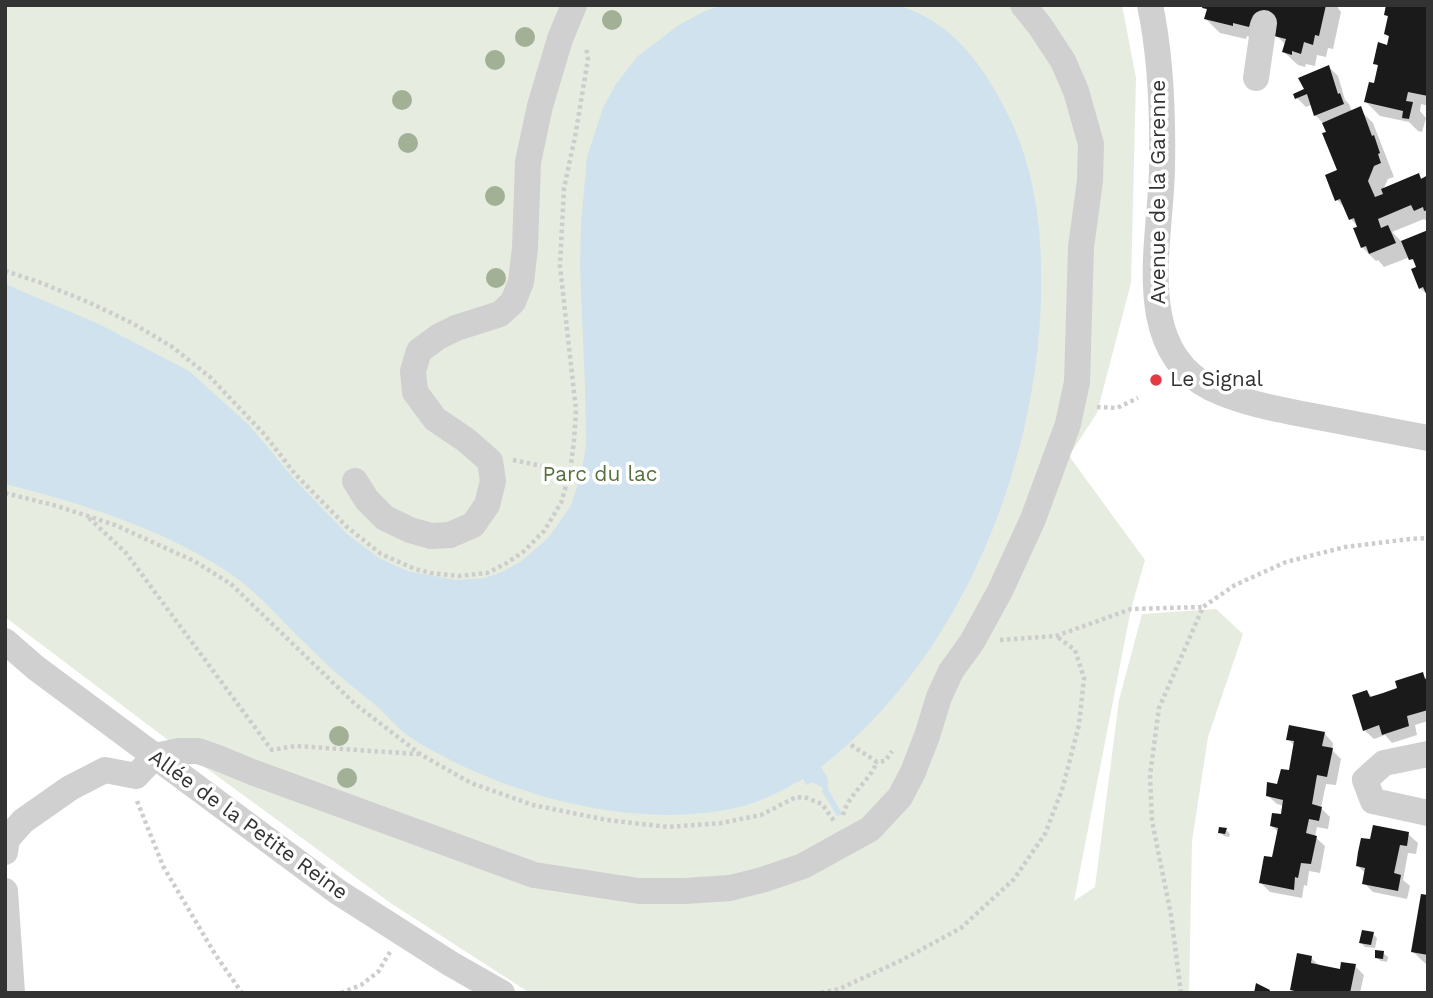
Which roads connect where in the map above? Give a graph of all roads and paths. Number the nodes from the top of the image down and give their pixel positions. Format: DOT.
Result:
graph roads {
  1 [pos="574,5"];
  2 [pos="1023,5"];
  3 [pos="1150,5"];
  4 [pos="1264,23"];
  5 [pos="585,46"];
  6 [pos="1256,78"];
  7 [pos="5,271"];
  8 [pos="1138,398"];
  9 [pos="1072,405"];
  10 [pos="1428,438"];
  11 [pos="490,461"];
  12 [pos="570,472"];
  13 [pos="355,481"];
  14 [pos="5,493"];
  15 [pos="86,515"];
  16 [pos="1428,538"];
  17 [pos="1203,607"];
  18 [pos="1056,636"];
  19 [pos="5,641"];
  20 [pos="972,642"];
  21 [pos="851,745"];
  22 [pos="271,749"];
  23 [pos="893,750"];
  24 [pos="420,754"];
  25 [pos="1428,754"];
  26 [pos="155,757"];
  27 [pos="877,762"];
  28 [pos="252,772"];
  29 [pos="136,776"];
  30 [pos="1428,813"];
  31 [pos="5,852"];
  32 [pos="5,891"];
  33 [pos="399,930"];
  34 [pos="12,993"];
  35 [pos="242,993"];
  36 [pos="341,993"];
  37 [pos="502,993"];
  38 [pos="821,993"];
  39 [pos="1181,993"];
  1 -- 11 [label="street"];
  2 -- 9 [label="street"];
  3 -- 10 [label="street, Avenue de la Garenne"];
  4 -- 6 [label="street"];
  5 -- 12 [label="path"];
  7 -- 12 [label="path"];
  8 -- 9 [label="path"];
  9 -- 20 [label="street"];
  11 -- 12 [label="path"];
  11 -- 13 [label="street"];
  14 -- 15 [label="path"];
  15 -- 22 [label="path"];
  15 -- 24 [label="path"];
  16 -- 17 [label="path"];
  17 -- 18 [label="path"];
  17 -- 39 [label="path"];
  18 -- 20 [label="path"];
  18 -- 38 [label="path"];
  19 -- 26 [label="street, Allée de la Petite Reine"];
  20 -- 28 [label="street"];
  21 -- 27 [label="path"];
  22 -- 24 [label="path"];
  22 -- 28 [label="path"];
  23 -- 27 [label="path"];
  24 -- 27 [label="path"];
  25 -- 30 [label="street"];
  26 -- 28 [label="street"];
  26 -- 29 [label="street"];
  26 -- 33 [label="street, Allée de la Petite Reine"];
  29 -- 31 [label="street"];
  29 -- 35 [label="path"];
  32 -- 34 [label="street"];
  33 -- 36 [label="path"];
  33 -- 37 [label="street, Allée de la Petite Reine"];
}
